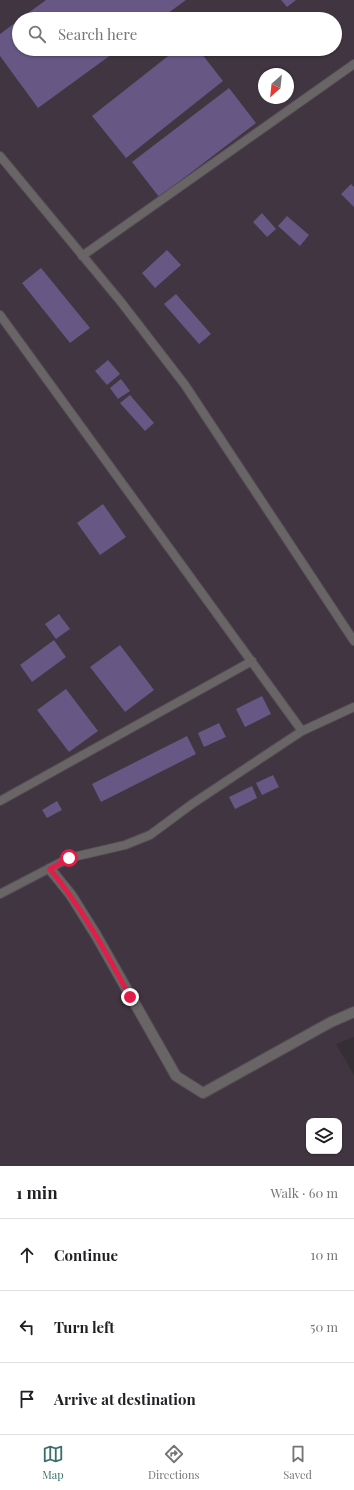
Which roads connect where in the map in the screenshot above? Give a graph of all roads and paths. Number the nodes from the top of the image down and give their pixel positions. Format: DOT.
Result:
graph roads {
  1 [pos="354,64"];
  2 [pos="0,156"];
  3 [pos="82,256"];
  4 [pos="0,316"];
  5 [pos="354,641"];
  6 [pos="252,661"];
  7 [pos="354,707"];
  8 [pos="302,731"];
  9 [pos="0,802"];
  10 [pos="50,869"];
  11 [pos="0,894"];
  12 [pos="354,1012"];
  1 -- 3 [label="lane"];
  2 -- 3 [label="lane"];
  3 -- 5 [label="lane"];
  4 -- 6 [label="lane"];
  6 -- 8 [label="lane"];
  6 -- 9 [label="lane"];
  7 -- 8 [label="lane"];
  8 -- 10 [label="lane"];
  10 -- 11 [label="lane"];
  10 -- 12 [label="street"];
}
